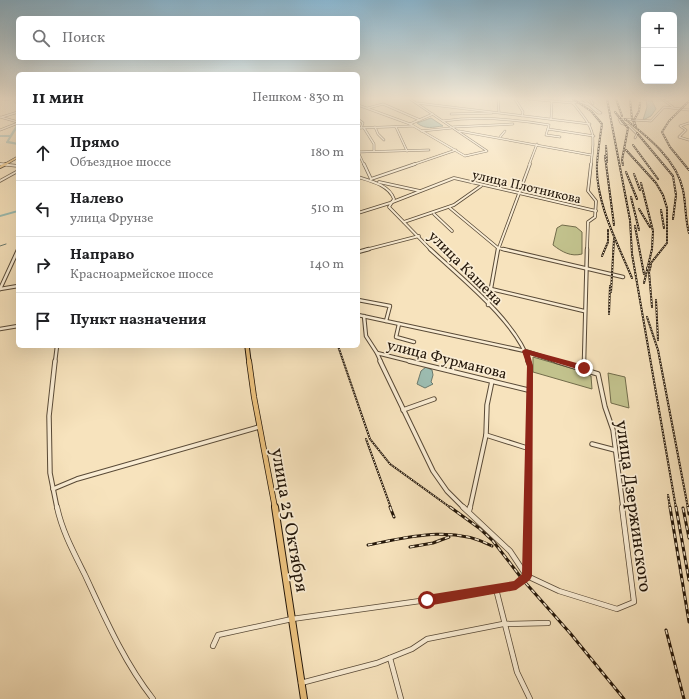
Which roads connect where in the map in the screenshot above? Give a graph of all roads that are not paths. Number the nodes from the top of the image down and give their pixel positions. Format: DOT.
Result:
graph roads {
  1 [pos="505,131"];
  2 [pos="365,132"];
  3 [pos="377,132"];
  4 [pos="398,132"];
  5 [pos="422,132"];
  6 [pos="460,132"];
  7 [pos="468,132"];
  8 [pos="547,132"];
  9 [pos="565,132"];
  10 [pos="593,132"];
  11 [pos="635,132"];
  12 [pos="684,132"];
  13 [pos="594,136"];
  14 [pos="500,137"];
  15 [pos="560,137"];
  16 [pos="634,138"];
  17 [pos="384,140"];
  18 [pos="689,140"];
  19 [pos="537,144"];
  20 [pos="429,150"];
  21 [pos="456,150"];
  22 [pos="407,151"];
  23 [pos="360,152"];
  24 [pos="374,152"];
  25 [pos="591,155"];
  26 [pos="360,156"];
  27 [pos="16,158"];
  28 [pos="0,164"];
  29 [pos="5,165"];
  30 [pos="16,166"];
  31 [pos="0,167"];
  32 [pos="16,173"];
  33 [pos="360,177"];
  34 [pos="371,180"];
  35 [pos="0,181"];
  36 [pos="378,182"];
  37 [pos="481,186"];
  38 [pos="420,191"];
  39 [pos="518,194"];
  40 [pos="390,203"];
  41 [pos="450,208"];
  42 [pos="596,211"];
  43 [pos="360,212"];
  44 [pos="434,214"];
  45 [pos="404,222"];
  46 [pos="452,231"];
  47 [pos="419,236"];
  48 [pos="498,248"];
  49 [pos="360,251"];
  50 [pos="16,254"];
  51 [pos="586,269"];
  52 [pos="623,276"];
  53 [pos="16,286"];
  54 [pos="491,288"];
  55 [pos="0,289"];
  56 [pos="360,300"];
  57 [pos="488,306"];
  58 [pos="584,311"];
  59 [pos="360,315"];
  60 [pos="364,316"];
  61 [pos="386,321"];
  62 [pos="399,324"];
  63 [pos="16,326"];
  64 [pos="0,329"];
  65 [pos="414,342"];
  66 [pos="57,348"];
  67 [pos="247,348"];
  68 [pos="525,351"];
  69 [pos="377,353"];
  70 [pos="584,368"];
  71 [pos="492,381"];
  72 [pos="528,390"];
  73 [pos="434,399"];
  74 [pos="403,410"];
  75 [pos="259,427"];
  76 [pos="486,435"];
  77 [pos="592,444"];
  78 [pos="527,448"];
  79 [pos="615,450"];
  80 [pos="53,489"];
  81 [pos="469,511"];
  82 [pos="527,576"];
  83 [pos="496,589"];
  84 [pos="292,619"];
  85 [pos="503,624"];
  86 [pos="548,624"];
  87 [pos="213,646"];
  88 [pos="390,658"];
  89 [pos="301,683"];
  90 [pos="154,699"];
  91 [pos="304,699"];
  92 [pos="401,699"];
  93 [pos="530,699"];
  1 -- 14 [label="street"];
  2 -- 24 [label="street"];
  3 -- 17 [label="street"];
  4 -- 22 [label="street"];
  5 -- 21 [label="street"];
  6 -- 21 [label="street"];
  7 -- 14 [label="street"];
  8 -- 15 [label="street"];
  9 -- 13 [label="street"];
  10 -- 13 [label="street"];
  11 -- 16 [label="street"];
  12 -- 18 [label="street"];
  13 -- 25 [label="street"];
  14 -- 19 [label="street"];
  19 -- 25 [label="street"];
  19 -- 39 [label="street"];
  20 -- 22 [label="street"];
  21 -- 34 [label="street"];
  22 -- 24 [label="street"];
  23 -- 24 [label="street"];
  25 -- 42 [label="street"];
  26 -- 34 [label="street"];
  27 -- 29 [label="main road"];
  28 -- 29 [label="street"];
  29 -- 30 [label="street"];
  29 -- 31 [label="main road"];
  32 -- 35 [label="street"];
  33 -- 34 [label="street"];
  34 -- 36 [label="street"];
  36 -- 38 [label="street"];
  36 -- 40 [label="street"];
  37 -- 38 [label="street, улица Плотникова"];
  37 -- 39 [label="street, улица Плотникова"];
  37 -- 41 [label="street"];
  38 -- 40 [label="street"];
  39 -- 42 [label="street, улица Плотникова"];
  39 -- 48 [label="street"];
  40 -- 43 [label="street"];
  40 -- 45 [label="street, улица Кашена"];
  41 -- 44 [label="street"];
  41 -- 48 [label="street"];
  42 -- 51 [label="street"];
  44 -- 45 [label="street"];
  44 -- 46 [label="street"];
  45 -- 47 [label="street, улица Кашена"];
  47 -- 49 [label="street"];
  47 -- 57 [label="street, улица Кашена"];
  48 -- 51 [label="street"];
  48 -- 54 [label="street"];
  50 -- 55 [label="street"];
  51 -- 52 [label="street"];
  51 -- 58 [label="street"];
  53 -- 55 [label="street"];
  54 -- 57 [label="street"];
  54 -- 58 [label="street"];
  56 -- 61 [label="street"];
  57 -- 68 [label="street, улица Кашена"];
  58 -- 70 [label="street"];
  59 -- 60 [label="street"];
  60 -- 61 [label="street"];
  60 -- 69 [label="street, улица Фурманова"];
  61 -- 62 [label="street"];
  62 -- 65 [label="street"];
  62 -- 68 [label="street"];
  63 -- 64 [label="street"];
  66 -- 80 [label="street"];
  67 -- 75 [label="main road, улица 25 Октября"];
  68 -- 70 [label="street"];
  68 -- 72 [label="street"];
  69 -- 71 [label="street, улица Фурманова"];
  69 -- 74 [label="street"];
  70 -- 79 [label="street, улица Дзержинского"];
  71 -- 72 [label="street, улица Фурманова"];
  71 -- 76 [label="street"];
  72 -- 78 [label="street"];
  73 -- 74 [label="street"];
  74 -- 81 [label="street"];
  75 -- 80 [label="street"];
  75 -- 84 [label="main road, улица 25 Октября"];
  76 -- 78 [label="street"];
  76 -- 81 [label="street"];
  77 -- 79 [label="street"];
  78 -- 82 [label="street"];
  79 -- 82 [label="street, улица Дзержинского"];
  80 -- 90 [label="street"];
  81 -- 82 [label="street"];
  82 -- 83 [label="street"];
  83 -- 84 [label="street"];
  83 -- 85 [label="street"];
  84 -- 87 [label="street"];
  84 -- 89 [label="main road, улица 25 Октября"];
  85 -- 86 [label="street"];
  85 -- 88 [label="street"];
  85 -- 93 [label="street"];
  88 -- 89 [label="street"];
  88 -- 92 [label="street"];
  89 -- 91 [label="main road, улица 25 Октября"];
}
